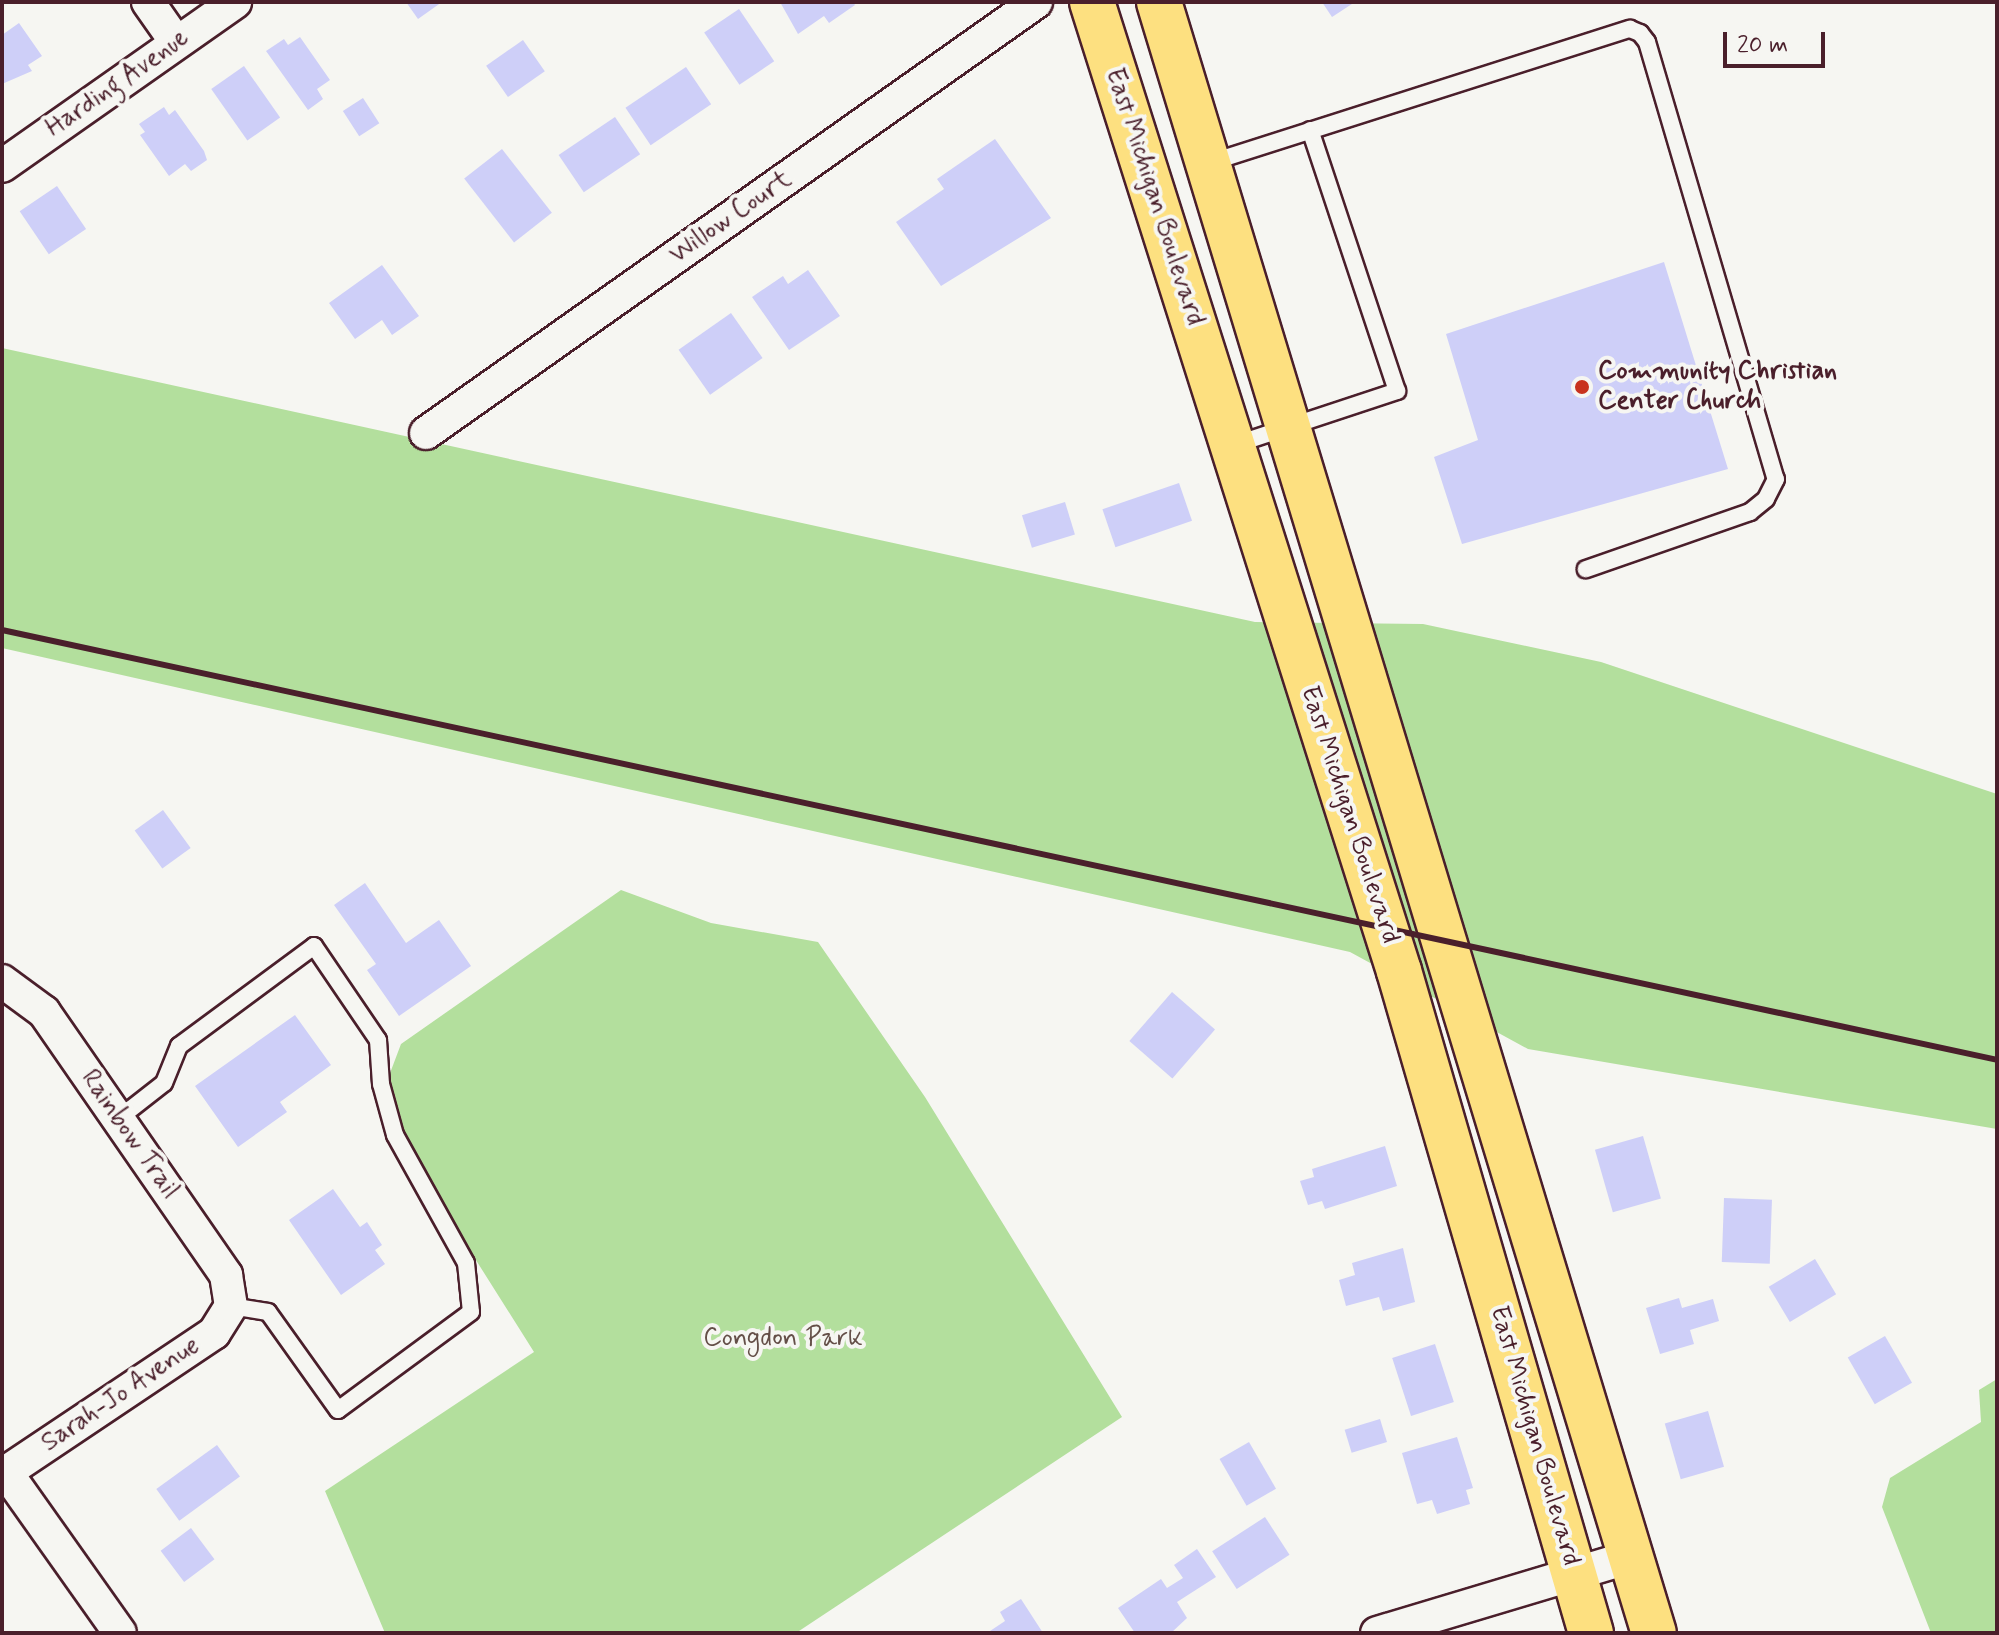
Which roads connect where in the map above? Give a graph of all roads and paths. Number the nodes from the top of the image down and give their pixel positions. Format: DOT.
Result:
graph roads {
  1 [pos="148,2"];
  2 [pos="235,2"];
  3 [pos="1036,2"];
  4 [pos="1092,2"];
  5 [pos="1159,2"];
  6 [pos="176,42"];
  7 [pos="1310,130"];
  8 [pos="1208,163"];
  9 [pos="2,166"];
  10 [pos="1287,429"];
  11 [pos="426,433"];
  12 [pos="1233,446"];
  13 [pos="1586,569"];
  14 [pos="2,981"];
  15 [pos="118,1119"];
  16 [pos="231,1306"];
  17 [pos="4,1474"];
  18 [pos="1631,1557"];
  19 [pos="1574,1572"];
  20 [pos="120,1633"];
  21 [pos="1377,1633"];
  22 [pos="1591,1633"];
  23 [pos="1654,1633"];
  1 -- 6 [label="street"];
  2 -- 6 [label="street, Harding Avenue"];
  3 -- 11 [label="street, Willow Court"];
  4 -- 12 [label="main road, East Michigan Boulevard"];
  5 -- 8 [label="main road, East Michigan Boulevard"];
  6 -- 9 [label="street, Harding Avenue"];
  7 -- 8 [label="lane"];
  7 -- 10 [label="lane"];
  7 -- 13 [label="lane"];
  8 -- 10 [label="main road, East Michigan Boulevard"];
  10 -- 12 [label="lane"];
  10 -- 18 [label="main road, East Michigan Boulevard"];
  12 -- 19 [label="main road, East Michigan Boulevard"];
  14 -- 15 [label="street, Rainbow Trail"];
  15 -- 16 [label="street, Rainbow Trail"];
  15 -- 16 [label="lane"];
  16 -- 17 [label="street, Sarah-Jo Avenue"];
  17 -- 20 [label="street"];
  18 -- 19 [label="street"];
  18 -- 23 [label="main road, East Michigan Boulevard"];
  19 -- 21 [label="street"];
  19 -- 22 [label="main road, East Michigan Boulevard"];
}
